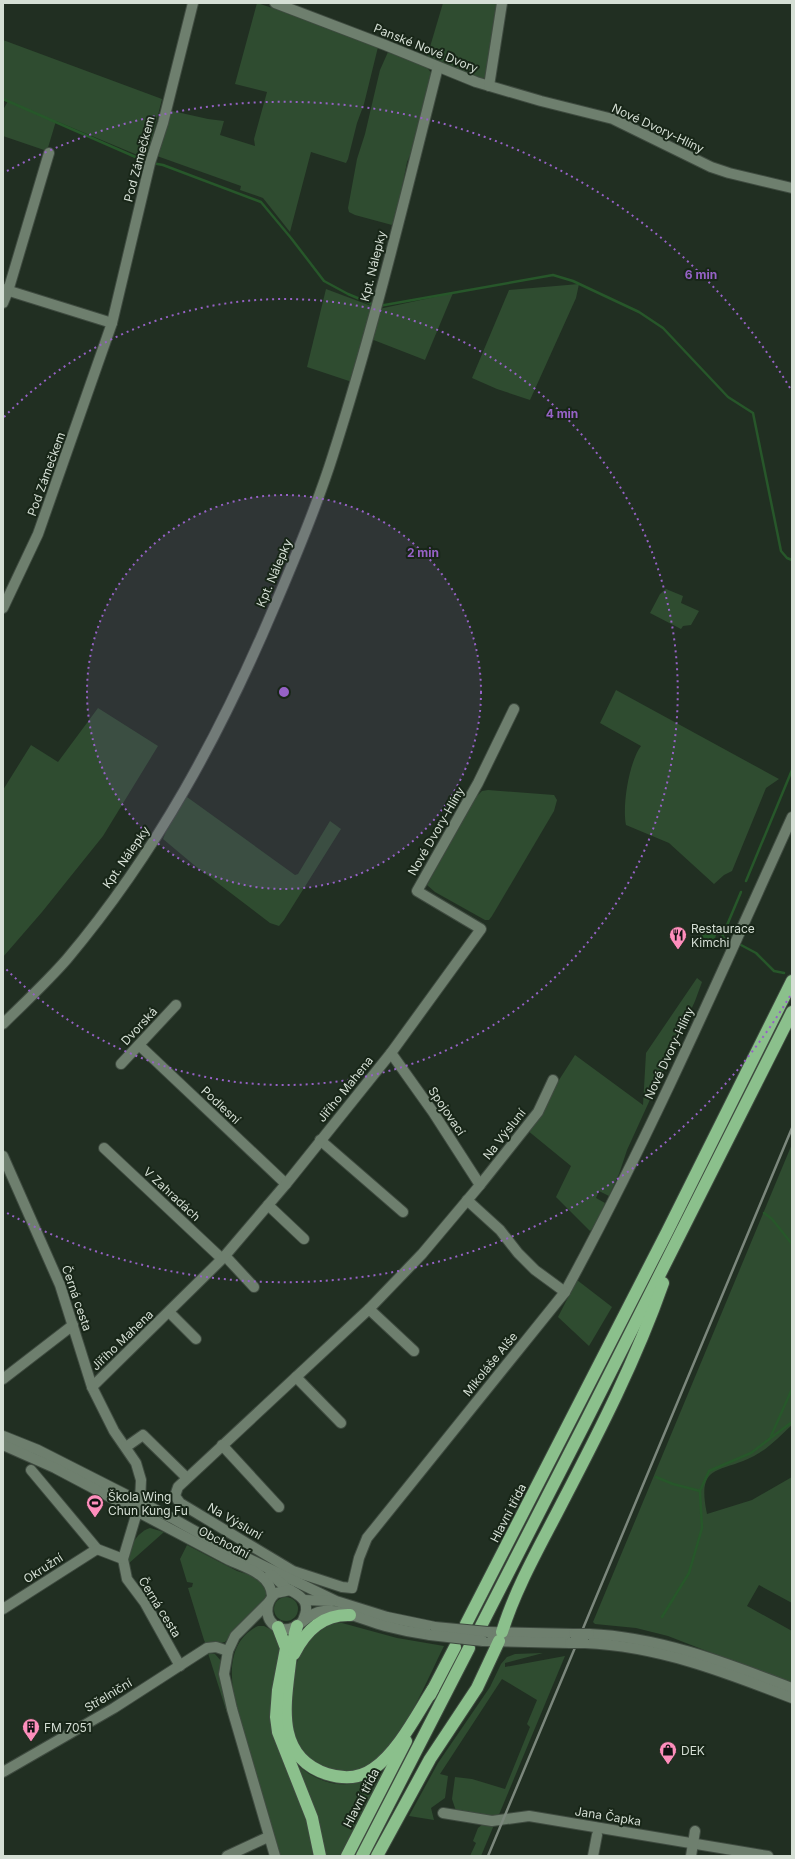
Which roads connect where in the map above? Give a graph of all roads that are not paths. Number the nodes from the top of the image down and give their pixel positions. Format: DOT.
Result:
graph roads {
  1 [pos="193,3"];
  2 [pos="275,3"];
  3 [pos="502,3"];
  4 [pos="438,67"];
  5 [pos="489,86"];
  6 [pos="49,153"];
  7 [pos="792,188"];
  8 [pos="6,290"];
  9 [pos="3,303"];
  10 [pos="112,323"];
  11 [pos="3,608"];
  12 [pos="514,709"];
  13 [pos="792,817"];
  14 [pos="792,981"];
  15 [pos="176,1005"];
  16 [pos="792,1012"];
  17 [pos="3,1024"];
  18 [pos="139,1045"];
  19 [pos="391,1053"];
  20 [pos="121,1064"];
  21 [pos="553,1080"];
  22 [pos="320,1140"];
  23 [pos="104,1148"];
  24 [pos="639,1148"];
  25 [pos="3,1156"];
  26 [pos="286,1184"];
  27 [pos="480,1185"];
  28 [pos="467,1200"];
  29 [pos="268,1205"];
  30 [pos="403,1212"];
  31 [pos="679,1238"];
  32 [pos="304,1239"];
  33 [pos="223,1258"];
  34 [pos="254,1287"];
  35 [pos="565,1292"];
  36 [pos="369,1309"];
  37 [pos="170,1312"];
  38 [pos="73,1325"];
  39 [pos="196,1339"];
  40 [pos="414,1351"];
  41 [pos="296,1377"];
  42 [pos="3,1379"];
  43 [pos="92,1387"];
  44 [pos="341,1423"];
  45 [pos="3,1436"];
  46 [pos="3,1445"];
  47 [pos="222,1445"];
  48 [pos="126,1447"];
  49 [pos="31,1470"];
  50 [pos="187,1478"];
  51 [pos="139,1506"];
  52 [pos="279,1507"];
  53 [pos="97,1549"];
  54 [pos="123,1559"];
  55 [pos="254,1562"];
  56 [pos="352,1588"];
  57 [pos="290,1590"];
  58 [pos="270,1599"];
  59 [pos="304,1600"];
  60 [pos="336,1601"];
  61 [pos="3,1609"];
  62 [pos="350,1616"];
  63 [pos="300,1623"];
  64 [pos="466,1624"];
  65 [pos="275,1625"];
  66 [pos="245,1626"];
  67 [pos="433,1631"];
  68 [pos="484,1633"];
  69 [pos="501,1637"];
  70 [pos="587,1638"];
  71 [pos="455,1647"];
  72 [pos="469,1648"];
  73 [pos="228,1651"];
  74 [pos="180,1666"];
  75 [pos="290,1669"];
  76 [pos="792,1688"];
  77 [pos="433,1689"];
  78 [pos="792,1698"];
  79 [pos="3,1772"];
  80 [pos="443,1814"];
  81 [pos="695,1831"];
  82 [pos="597,1835"];
  83 [pos="268,1837"];
  84 [pos="694,1843"];
  85 [pos="227,1856"];
  86 [pos="275,1856"];
  87 [pos="320,1856"];
  88 [pos="347,1856"];
  89 [pos="362,1856"];
  90 [pos="377,1856"];
  91 [pos="593,1856"];
  92 [pos="691,1856"];
  93 [pos="768,1856"];
  1 -- 10 [label="street, Pod Zámečkem"];
  2 -- 4 [label="street, Panské Nové Dvory"];
  3 -- 5 [label="street, Panské Nové Dvory"];
  4 -- 5 [label="street, Panské Nové Dvory"];
  4 -- 17 [label="street, Kpt. Nálepky"];
  5 -- 7 [label="street, Nové Dvory-Hlíny"];
  6 -- 8 [label="street"];
  8 -- 9 [label="street"];
  8 -- 10 [label="street"];
  10 -- 11 [label="street, Pod Zámečkem"];
  12 -- 19 [label="street, Nové Dvory-Hlíny"];
  13 -- 24 [label="street, Nové Dvory-Hlíny"];
  14 -- 64 [label="highway, Hlavní třída"];
  15 -- 18 [label="street, Dvorská"];
  16 -- 31 [label="highway"];
  18 -- 20 [label="street, Dvorská"];
  18 -- 26 [label="street, Podlesní"];
  19 -- 22 [label="street, Jiřího Mahena"];
  19 -- 27 [label="street, Spojovací"];
  21 -- 27 [label="street, Na Výsluní"];
  22 -- 26 [label="street, Jiřího Mahena"];
  22 -- 30 [label="street, Jiřího Mahena"];
  23 -- 33 [label="street, V Zahradách"];
  24 -- 35 [label="street, Mikoláše Alše"];
  25 -- 38 [label="street, Černá cesta"];
  26 -- 29 [label="street, Jiřího Mahena"];
  27 -- 28 [label="street, Na Výsluní"];
  28 -- 35 [label="street"];
  28 -- 36 [label="street, Na Výsluní"];
  29 -- 32 [label="street"];
  29 -- 33 [label="street, Jiřího Mahena"];
  31 -- 68 [label="highway"];
  31 -- 69 [label="highway"];
  33 -- 34 [label="street"];
  33 -- 37 [label="street, Jiřího Mahena"];
  35 -- 56 [label="street, Mikoláše Alše"];
  36 -- 40 [label="street"];
  36 -- 41 [label="street, Na Výsluní"];
  37 -- 39 [label="street, Jiřího Mahena"];
  37 -- 43 [label="street, Jiřího Mahena"];
  38 -- 42 [label="street"];
  38 -- 43 [label="street, Černá cesta"];
  41 -- 44 [label="street"];
  41 -- 47 [label="street, Na Výsluní"];
  43 -- 48 [label="street, Černá cesta"];
  45 -- 51 [label="street, Obchodní"];
  46 -- 51 [label="street, Obchodní"];
  47 -- 50 [label="street, Na Výsluní"];
  47 -- 52 [label="street"];
  48 -- 50 [label="street"];
  48 -- 51 [label="street, Černá cesta"];
  49 -- 53 [label="street"];
  50 -- 56 [label="street, Na Výsluní"];
  51 -- 54 [label="street, Černá cesta"];
  51 -- 55 [label="street, Obchodní"];
  51 -- 58 [label="street, Obchodní"];
  53 -- 54 [label="street"];
  53 -- 61 [label="street, Okružní"];
  54 -- 74 [label="street, Černá cesta"];
  55 -- 57 [label="street"];
  55 -- 60 [label="street"];
  57 -- 58 [label="street"];
  57 -- 59 [label="street"];
  58 -- 65 [label="street"];
  58 -- 66 [label="street"];
  59 -- 60 [label="street"];
  59 -- 63 [label="street"];
  60 -- 67 [label="street"];
  62 -- 63 [label="street"];
  62 -- 67 [label="street"];
  62 -- 75 [label="highway"];
  63 -- 65 [label="street"];
  63 -- 75 [label="highway"];
  65 -- 66 [label="street"];
  65 -- 87 [label="highway"];
  66 -- 73 [label="street"];
  67 -- 68 [label="street, bridge"];
  68 -- 69 [label="street"];
  69 -- 70 [label="street, bridge"];
  69 -- 90 [label="highway"];
  70 -- 76 [label="street"];
  70 -- 78 [label="street"];
  71 -- 77 [label="highway, Hlavní třída"];
  72 -- 89 [label="highway"];
  73 -- 74 [label="street, Střelniční"];
  73 -- 83 [label="street"];
  74 -- 79 [label="street, Střelniční"];
  75 -- 77 [label="highway"];
  77 -- 88 [label="highway, Hlavní třída"];
  80 -- 84 [label="street, Jana Čapka"];
  81 -- 84 [label="street"];
  82 -- 91 [label="street"];
  83 -- 85 [label="street"];
  83 -- 86 [label="street"];
  84 -- 92 [label="street"];
  84 -- 93 [label="street, Jana Čapka"];
}
